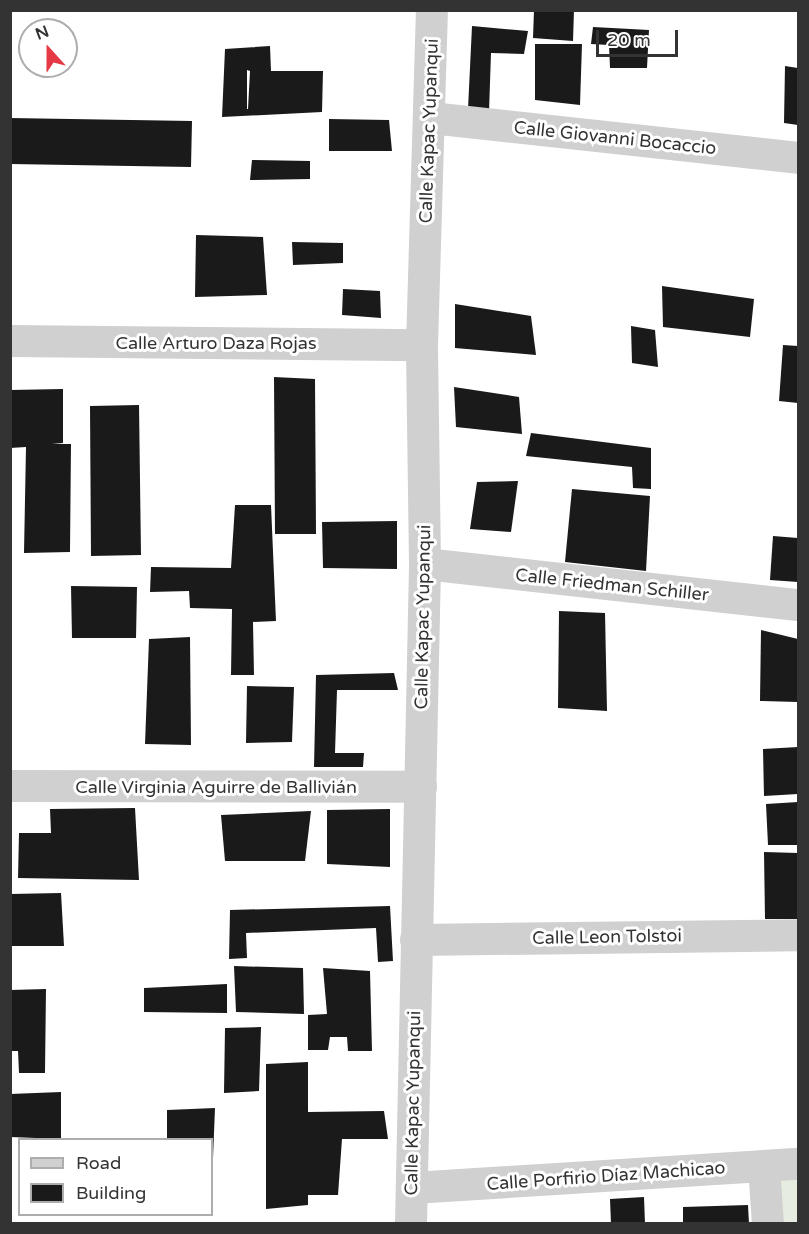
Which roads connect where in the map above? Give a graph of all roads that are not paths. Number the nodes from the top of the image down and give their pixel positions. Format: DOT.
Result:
graph roads {
  1 [pos="432,10"];
  2 [pos="430,118"];
  3 [pos="798,158"];
  4 [pos="10,341"];
  5 [pos="422,345"];
  6 [pos="425,564"];
  7 [pos="798,605"];
  8 [pos="10,786"];
  9 [pos="421,788"];
  10 [pos="798,935"];
  11 [pos="416,940"];
  12 [pos="798,1164"];
  13 [pos="764,1166"];
  14 [pos="412,1188"];
  15 [pos="411,1224"];
  16 [pos="768,1224"];
  1 -- 2 [label="street, Calle Kapac Yupanqui"];
  2 -- 3 [label="street, Calle Giovanni Bocaccio"];
  2 -- 5 [label="street, Calle Kapac Yupanqui"];
  4 -- 5 [label="street, Calle Arturo Daza Rojas"];
  5 -- 6 [label="street, Calle Kapac Yupanqui"];
  6 -- 7 [label="street, Calle Friedman Schiller"];
  6 -- 9 [label="street, Calle Kapac Yupanqui"];
  8 -- 9 [label="street, Calle Virginia Aguirre de Ballivián"];
  9 -- 11 [label="street, Calle Kapac Yupanqui"];
  10 -- 11 [label="street, Calle Leon Tolstoi"];
  11 -- 14 [label="street, Calle Kapac Yupanqui"];
  12 -- 13 [label="street, Calle Porfirio Díaz Machicao"];
  13 -- 14 [label="street, Calle Porfirio Díaz Machicao"];
  13 -- 16 [label="street"];
  14 -- 15 [label="street, Calle Kapac Yupanqui"];
}
